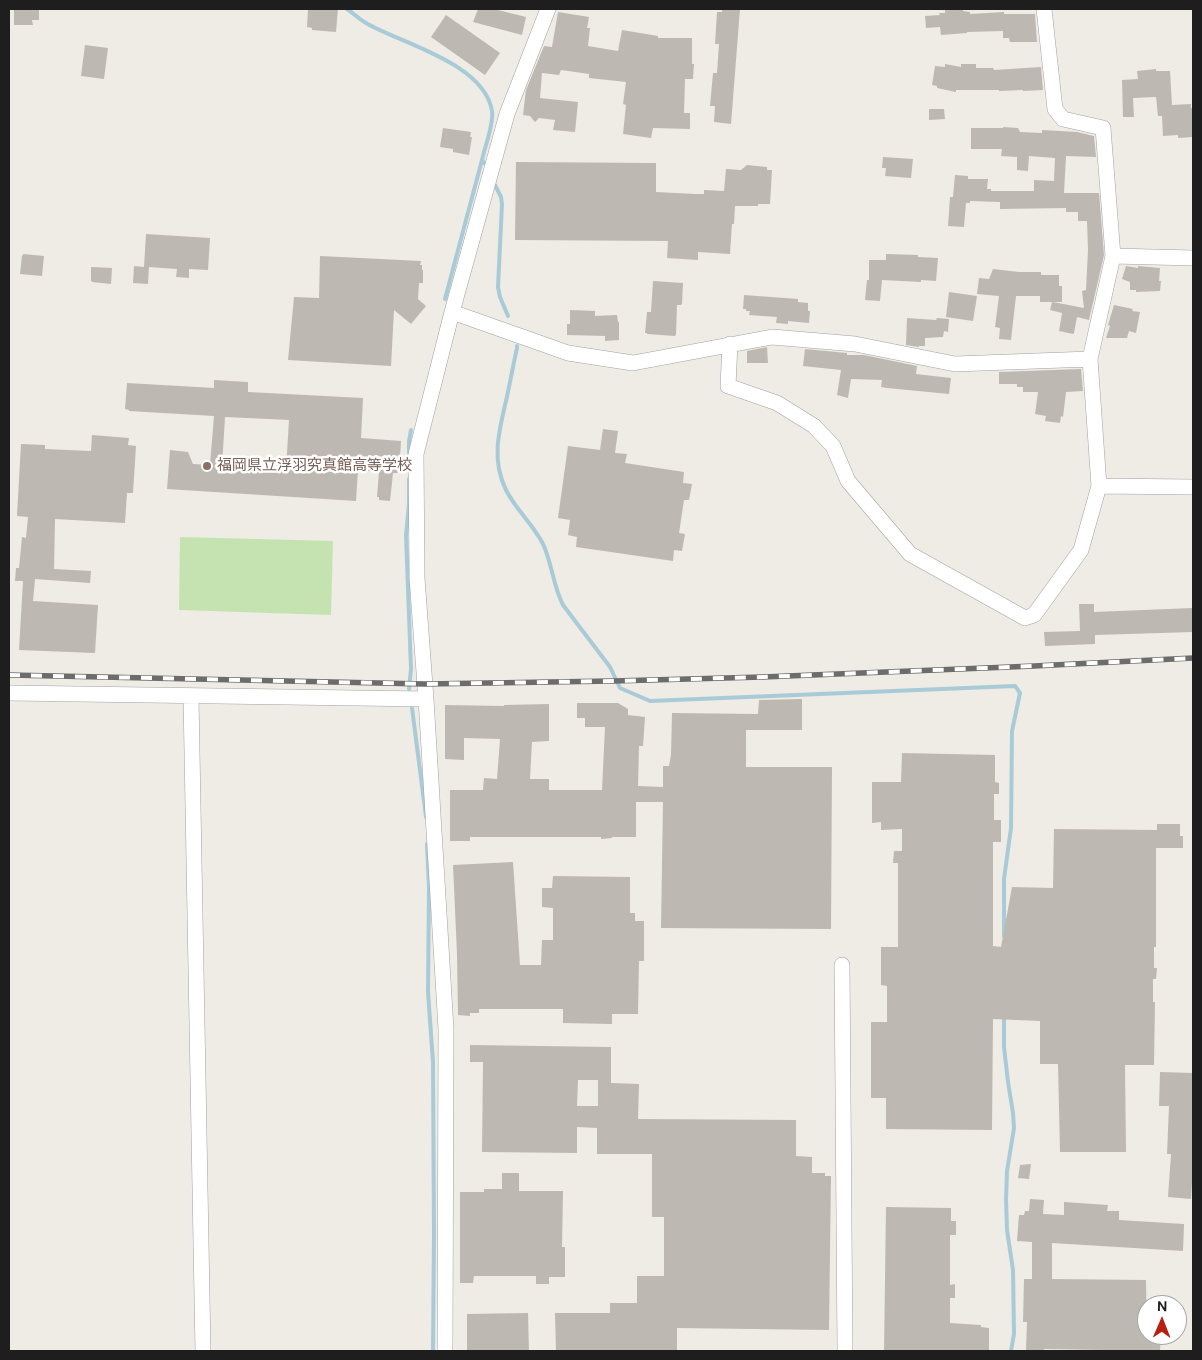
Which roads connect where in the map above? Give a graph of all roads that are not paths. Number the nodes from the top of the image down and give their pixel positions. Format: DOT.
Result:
graph roads {
  1 [pos="548,9"];
  2 [pos="1044,9"];
  3 [pos="1112,256"];
  4 [pos="1193,258"];
  5 [pos="452,312"];
  6 [pos="730,344"];
  7 [pos="1090,359"];
  8 [pos="1099,486"];
  9 [pos="1193,487"];
  10 [pos="9,693"];
  11 [pos="191,696"];
  12 [pos="426,699"];
  13 [pos="842,965"];
  14 [pos="203,1351"];
  15 [pos="445,1351"];
  16 [pos="845,1351"];
  1 -- 5 [label="street"];
  2 -- 3 [label="street"];
  3 -- 4 [label="street"];
  3 -- 7 [label="street"];
  5 -- 6 [label="street"];
  5 -- 12 [label="street"];
  6 -- 7 [label="street"];
  6 -- 8 [label="street"];
  7 -- 8 [label="street"];
  8 -- 9 [label="street"];
  10 -- 11 [label="street"];
  11 -- 12 [label="street"];
  11 -- 14 [label="street"];
  12 -- 15 [label="street"];
  13 -- 16 [label="street"];
}
